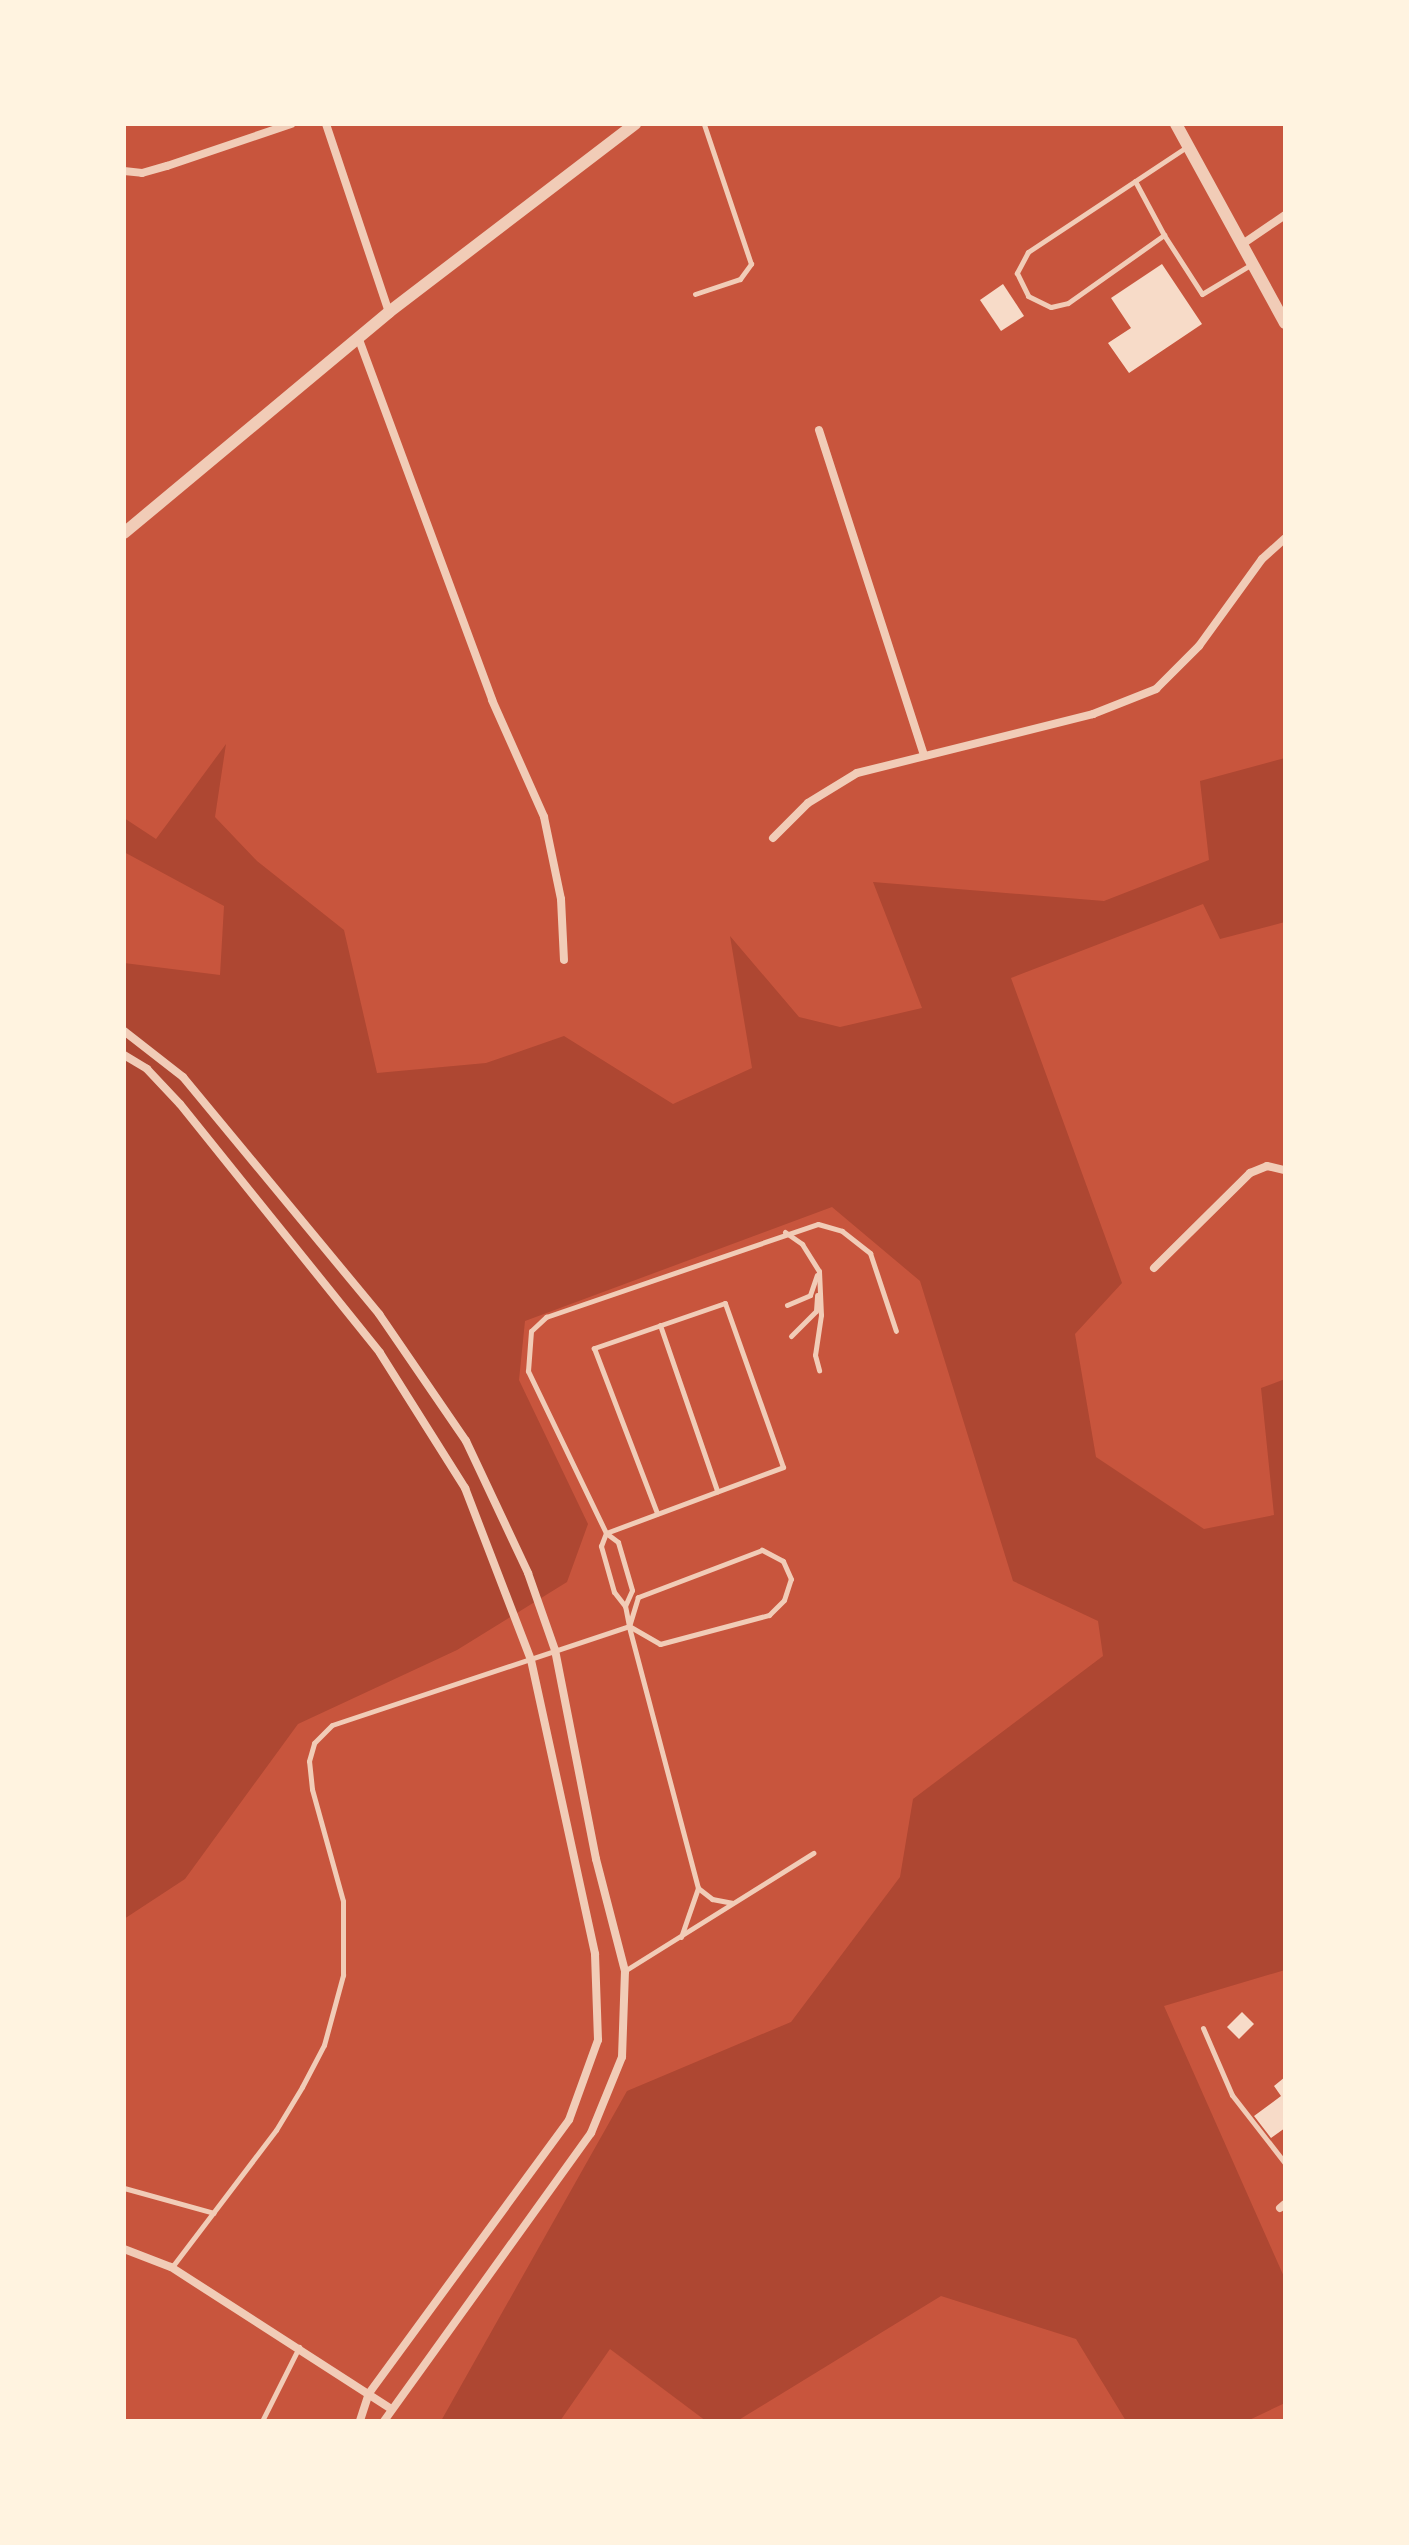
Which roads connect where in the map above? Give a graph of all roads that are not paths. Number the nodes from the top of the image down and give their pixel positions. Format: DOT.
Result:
graph roads {
  1 [pos="291,124"];
  2 [pos="326,124"];
  3 [pos="635,124"];
  4 [pos="704,124"];
  5 [pos="1176,124"];
  6 [pos="1189,146"];
  7 [pos="124,171"];
  8 [pos="1135,181"];
  9 [pos="1285,215"];
  10 [pos="1164,235"];
  11 [pos="1244,243"];
  12 [pos="1254,263"];
  13 [pos="695,294"];
  14 [pos="389,312"];
  15 [pos="1285,323"];
  16 [pos="358,337"];
  17 [pos="819,430"];
  18 [pos="124,533"];
  19 [pos="1285,538"];
  20 [pos="924,755"];
  21 [pos="773,838"];
  22 [pos="564,960"];
  23 [pos="124,1031"];
  24 [pos="124,1055"];
  25 [pos="1285,1170"];
  26 [pos="784,1232"];
  27 [pos="1154,1268"];
  28 [pos="819,1271"];
  29 [pos="787,1305"];
  30 [pos="660,1325"];
  31 [pos="896,1331"];
  32 [pos="791,1336"];
  33 [pos="819,1370"];
  34 [pos="717,1491"];
  35 [pos="657,1513"];
  36 [pos="606,1533"];
  37 [pos="625,1606"];
  38 [pos="629,1626"];
  39 [pos="555,1650"];
  40 [pos="531,1660"];
  41 [pos="813,1853"];
  42 [pos="698,1888"];
  43 [pos="733,1903"];
  44 [pos="681,1937"];
  45 [pos="625,1971"];
  46 [pos="1203,2028"];
  47 [pos="1285,2163"];
  48 [pos="124,2188"];
  49 [pos="214,2213"];
  50 [pos="124,2249"];
  51 [pos="171,2267"];
  52 [pos="299,2346"];
  53 [pos="369,2393"];
  54 [pos="390,2408"];
  55 [pos="262,2421"];
  56 [pos="360,2421"];
  57 [pos="384,2421"];
  1 -- 7 [label="street"];
  2 -- 14 [label="street"];
  3 -- 14 [label="street"];
  4 -- 13 [label="lane"];
  5 -- 6 [label="street"];
  6 -- 8 [label="lane"];
  6 -- 11 [label="street"];
  8 -- 10 [label="lane"];
  8 -- 10 [label="lane"];
  9 -- 11 [label="street"];
  10 -- 12 [label="lane"];
  11 -- 12 [label="street"];
  12 -- 15 [label="street"];
  14 -- 16 [label="street"];
  16 -- 18 [label="street"];
  16 -- 22 [label="street"];
  17 -- 20 [label="street"];
  19 -- 20 [label="street"];
  20 -- 21 [label="street"];
  23 -- 39 [label="street"];
  24 -- 40 [label="street"];
  25 -- 27 [label="street"];
  26 -- 28 [label="lane"];
  26 -- 31 [label="lane"];
  26 -- 36 [label="lane"];
  28 -- 29 [label="lane"];
  28 -- 32 [label="lane"];
  28 -- 33 [label="lane"];
  30 -- 34 [label="lane"];
  30 -- 34 [label="lane"];
  30 -- 35 [label="lane"];
  34 -- 35 [label="lane"];
  35 -- 36 [label="lane"];
  36 -- 37 [label="lane"];
  36 -- 37 [label="lane"];
  37 -- 38 [label="lane"];
  38 -- 38 [label="lane"];
  38 -- 39 [label="lane"];
  38 -- 42 [label="lane"];
  39 -- 40 [label="lane"];
  39 -- 45 [label="street"];
  40 -- 49 [label="lane"];
  40 -- 53 [label="street"];
  41 -- 43 [label="lane"];
  42 -- 43 [label="lane"];
  42 -- 44 [label="lane"];
  43 -- 44 [label="lane"];
  44 -- 45 [label="lane"];
  45 -- 54 [label="street"];
  46 -- 47 [label="lane"];
  48 -- 49 [label="lane"];
  49 -- 51 [label="lane"];
  50 -- 51 [label="street"];
  51 -- 52 [label="street"];
  52 -- 53 [label="street"];
  52 -- 55 [label="lane"];
  53 -- 54 [label="street"];
  53 -- 56 [label="street"];
  54 -- 57 [label="street"];
}
